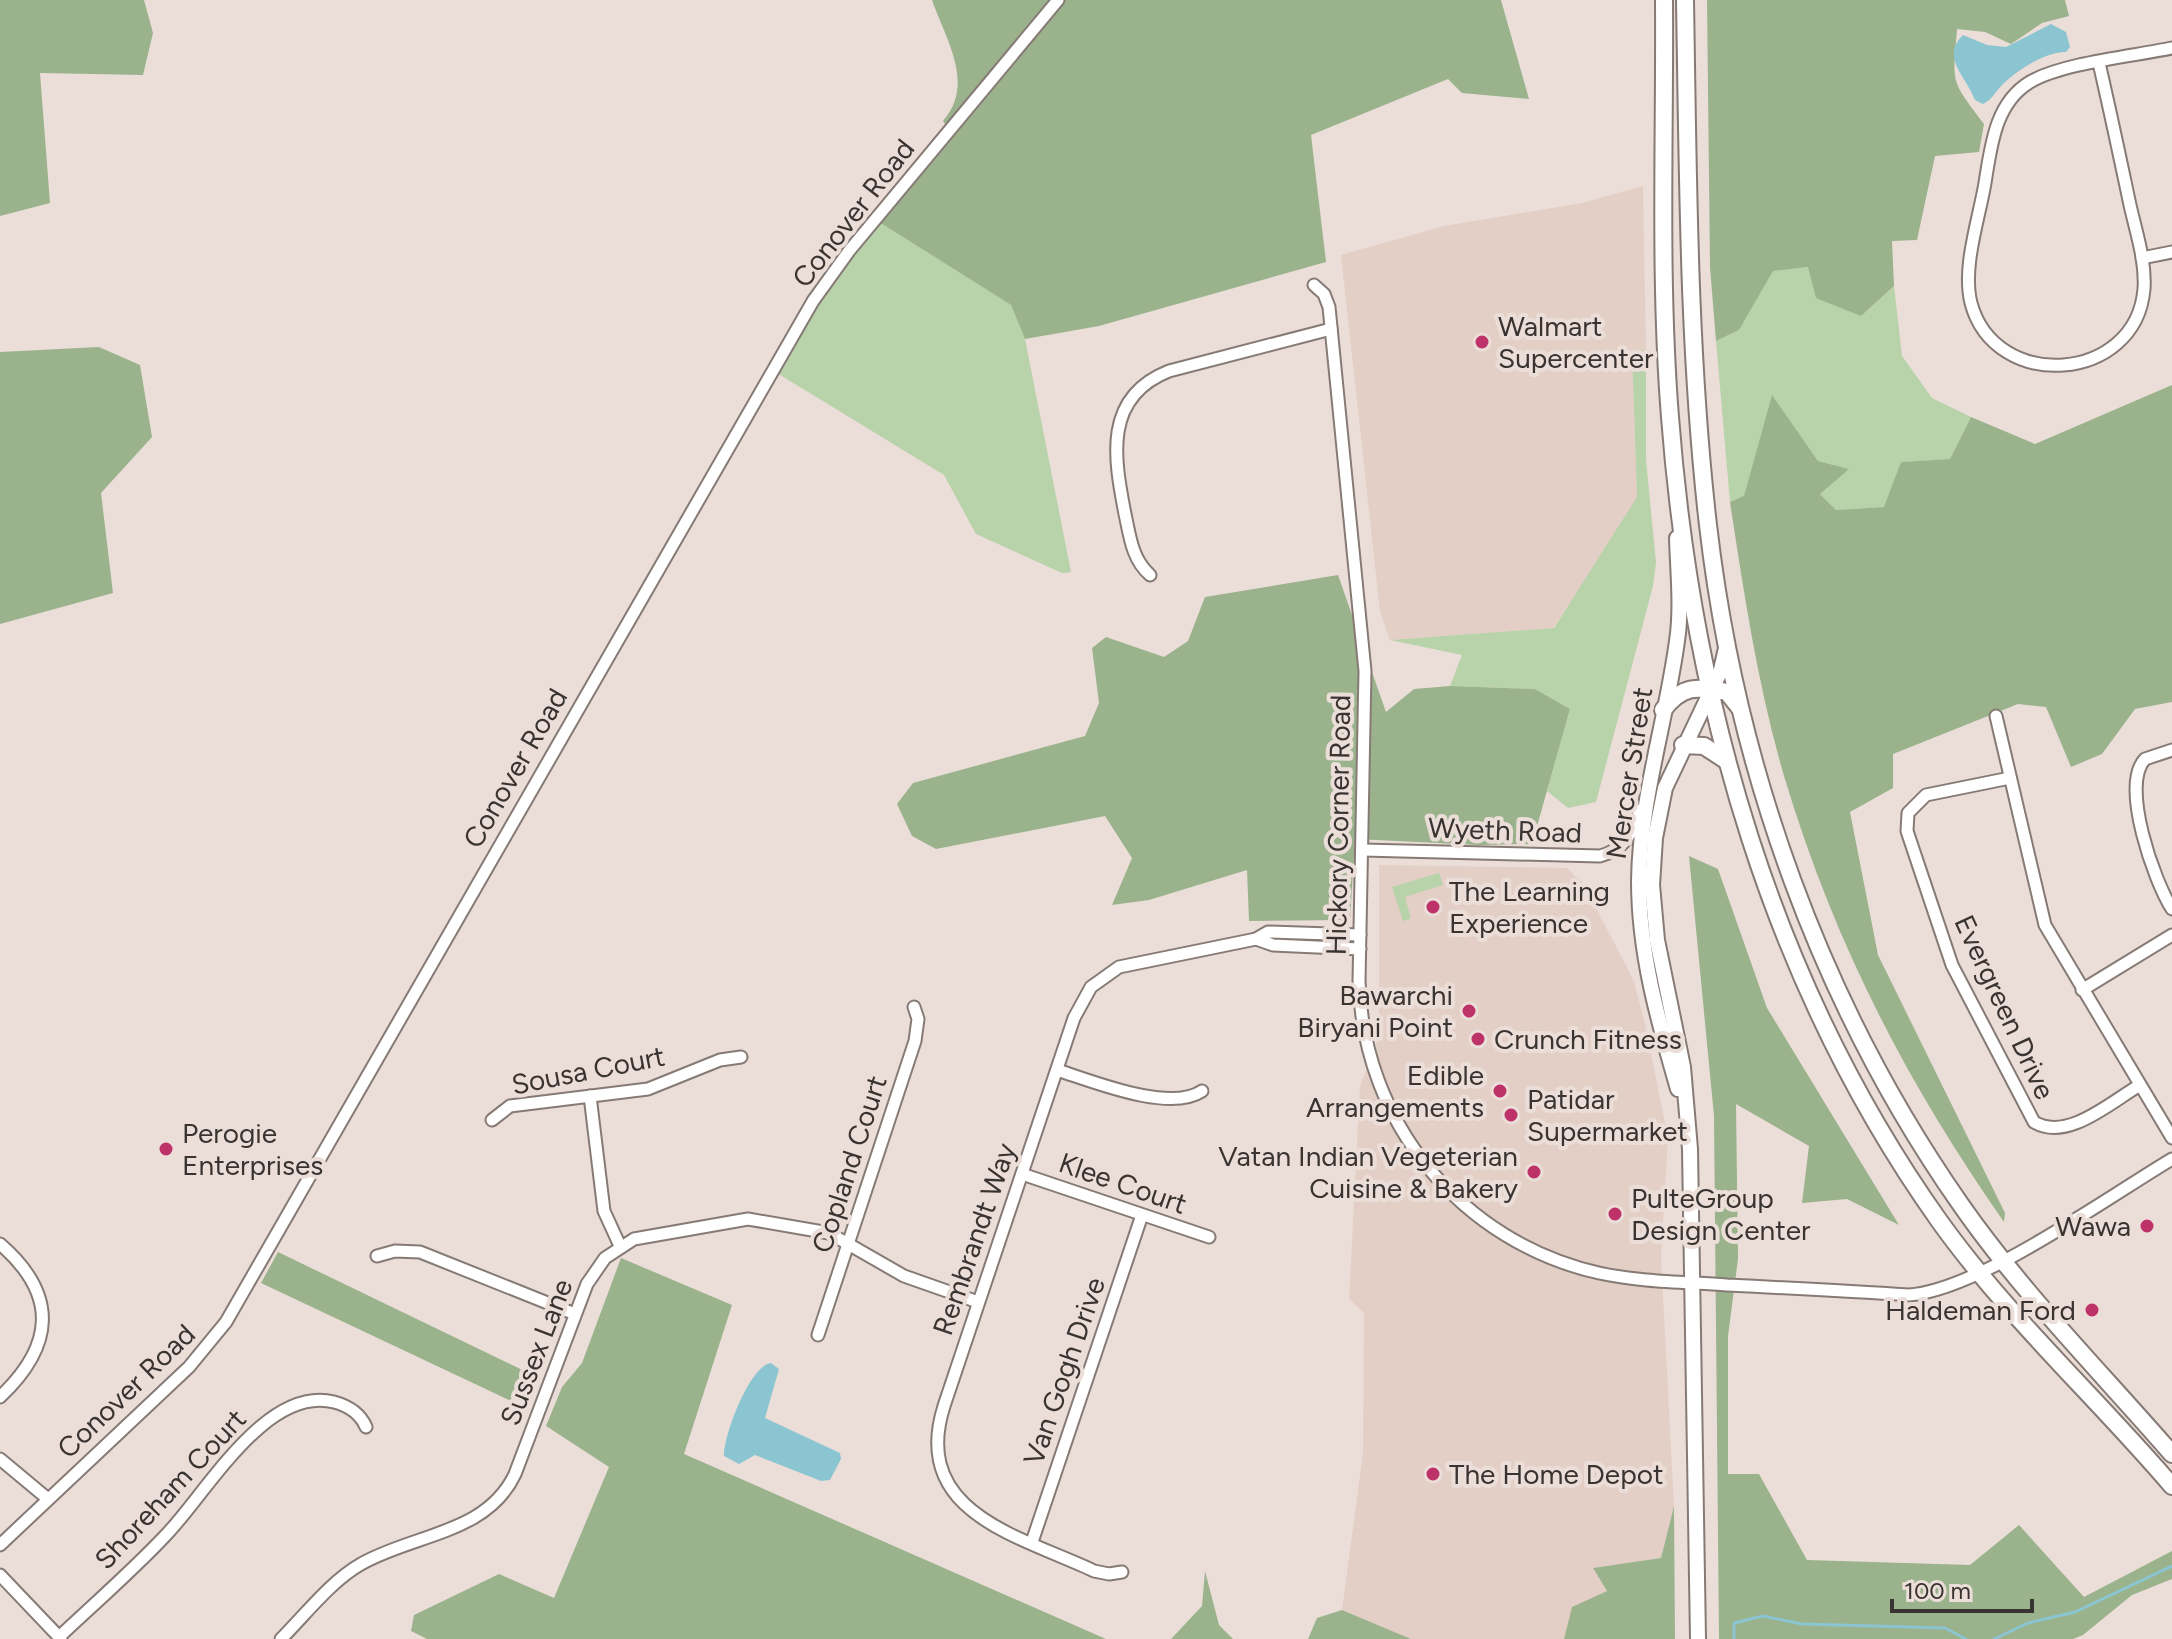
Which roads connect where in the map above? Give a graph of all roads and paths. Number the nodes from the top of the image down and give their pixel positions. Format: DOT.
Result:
graph roads {
  1 [pos="1058,0"];
  2 [pos="1664,0"];
  3 [pos="1685,0"];
  4 [pos="2172,48"];
  5 [pos="2099,63"];
  6 [pos="1664,71"];
  7 [pos="1686,71"];
  8 [pos="2172,252"];
  9 [pos="2142,258"];
  10 [pos="1314,285"];
  11 [pos="1331,329"];
  12 [pos="1677,489"];
  13 [pos="1150,575"];
  14 [pos="1726,636"];
  15 [pos="1709,689"];
  16 [pos="1740,709"];
  17 [pos="1663,710"];
  18 [pos="1996,716"];
  19 [pos="1683,745"];
  20 [pos="2172,750"];
  21 [pos="1727,761"];
  22 [pos="2010,778"];
  23 [pos="1649,783"];
  24 [pos="1363,850"];
  25 [pos="2172,909"];
  26 [pos="1360,935"];
  27 [pos="2172,935"];
  28 [pos="1256,939"];
  29 [pos="1360,949"];
  30 [pos="2082,990"];
  31 [pos="914,1007"];
  32 [pos="741,1057"];
  33 [pos="1057,1070"];
  34 [pos="2140,1085"];
  35 [pos="1202,1091"];
  36 [pos="590,1096"];
  37 [pos="1684,1109"];
  38 [pos="492,1120"];
  39 [pos="2172,1138"];
  40 [pos="2172,1159"];
  41 [pos="1022,1174"];
  42 [pos="1142,1215"];
  43 [pos="1209,1237"];
  44 [pos="848,1241"];
  45 [pos="0,1244"];
  46 [pos="620,1246"];
  47 [pos="377,1256"];
  48 [pos="2001,1260"];
  49 [pos="1979,1273"];
  50 [pos="1693,1283"];
  51 [pos="978,1302"];
  52 [pos="575,1314"];
  53 [pos="818,1335"];
  54 [pos="0,1397"];
  55 [pos="366,1427"];
  56 [pos="2172,1454"];
  57 [pos="0,1459"];
  58 [pos="2172,1486"];
  59 [pos="48,1499"];
  60 [pos="1032,1542"];
  61 [pos="0,1545"];
  62 [pos="1122,1572"];
  63 [pos="0,1575"];
  64 [pos="286,1637"];
  65 [pos="60,1638"];
  66 [pos="1698,1639"];
  1 -- 59 [label="street, Conover Road"];
  2 -- 6 [label="highway"];
  3 -- 7 [label="highway"];
  4 -- 5 [label="street"];
  5 -- 9 [label="street"];
  5 -- 9 [label="street"];
  6 -- 7 [label="street"];
  6 -- 12 [label="highway"];
  7 -- 14 [label="highway"];
  8 -- 9 [label="street"];
  10 -- 11 [label="street, Hickory Corner Road"];
  11 -- 13 [label="street"];
  11 -- 24 [label="street, Hickory Corner Road"];
  12 -- 15 [label="highway"];
  12 -- 17 [label="main road, Mercer Street"];
  14 -- 15 [label="main road, Mercer Street"];
  14 -- 16 [label="highway"];
  15 -- 16 [label="highway"];
  15 -- 17 [label="highway"];
  15 -- 19 [label="main road, Mercer Street"];
  15 -- 21 [label="highway"];
  16 -- 48 [label="highway"];
  17 -- 23 [label="main road, Mercer Street"];
  18 -- 22 [label="street"];
  19 -- 21 [label="highway"];
  19 -- 37 [label="main road, Mercer Street"];
  20 -- 25 [label="street"];
  21 -- 49 [label="highway"];
  22 -- 30 [label="street"];
  22 -- 34 [label="street, Evergreen Drive"];
  23 -- 24 [label="street, Wyeth Road"];
  23 -- 37 [label="main road, Mercer Street"];
  24 -- 26 [label="street, Hickory Corner Road"];
  26 -- 28 [label="street, Rembrandt Way"];
  26 -- 29 [label="street, Hickory Corner Road"];
  27 -- 30 [label="street"];
  28 -- 29 [label="street, Rembrandt Way"];
  28 -- 33 [label="street, Rembrandt Way"];
  29 -- 50 [label="street, Hickory Corner Road"];
  30 -- 34 [label="street"];
  31 -- 44 [label="street, Copland Court"];
  32 -- 36 [label="street, Sousa Court"];
  33 -- 35 [label="street"];
  33 -- 41 [label="street, Rembrandt Way"];
  34 -- 39 [label="street"];
  36 -- 38 [label="street, Sousa Court"];
  36 -- 46 [label="street"];
  37 -- 50 [label="main road, Mercer Street"];
  40 -- 48 [label="street, Hickory Corner Road"];
  41 -- 42 [label="street, Klee Court"];
  41 -- 51 [label="street, Rembrandt Way"];
  42 -- 43 [label="street, Klee Court"];
  42 -- 60 [label="street, Van Gogh Drive"];
  44 -- 46 [label="street, Sussex Lane"];
  44 -- 51 [label="street, Sussex Lane"];
  44 -- 53 [label="street, Copland Court"];
  45 -- 54 [label="street"];
  46 -- 52 [label="street, Sussex Lane"];
  47 -- 52 [label="street"];
  48 -- 49 [label="street, Hickory Corner Road"];
  48 -- 56 [label="highway"];
  49 -- 50 [label="street, Hickory Corner Road"];
  49 -- 58 [label="highway"];
  50 -- 66 [label="main road, Mercer Street"];
  51 -- 60 [label="street, Rembrandt Way"];
  52 -- 64 [label="street, Sussex Lane"];
  55 -- 65 [label="street, Shoreham Court"];
  57 -- 59 [label="street"];
  59 -- 61 [label="street, Conover Road"];
  60 -- 62 [label="street, Rembrandt Way"];
  63 -- 65 [label="street"];
}
